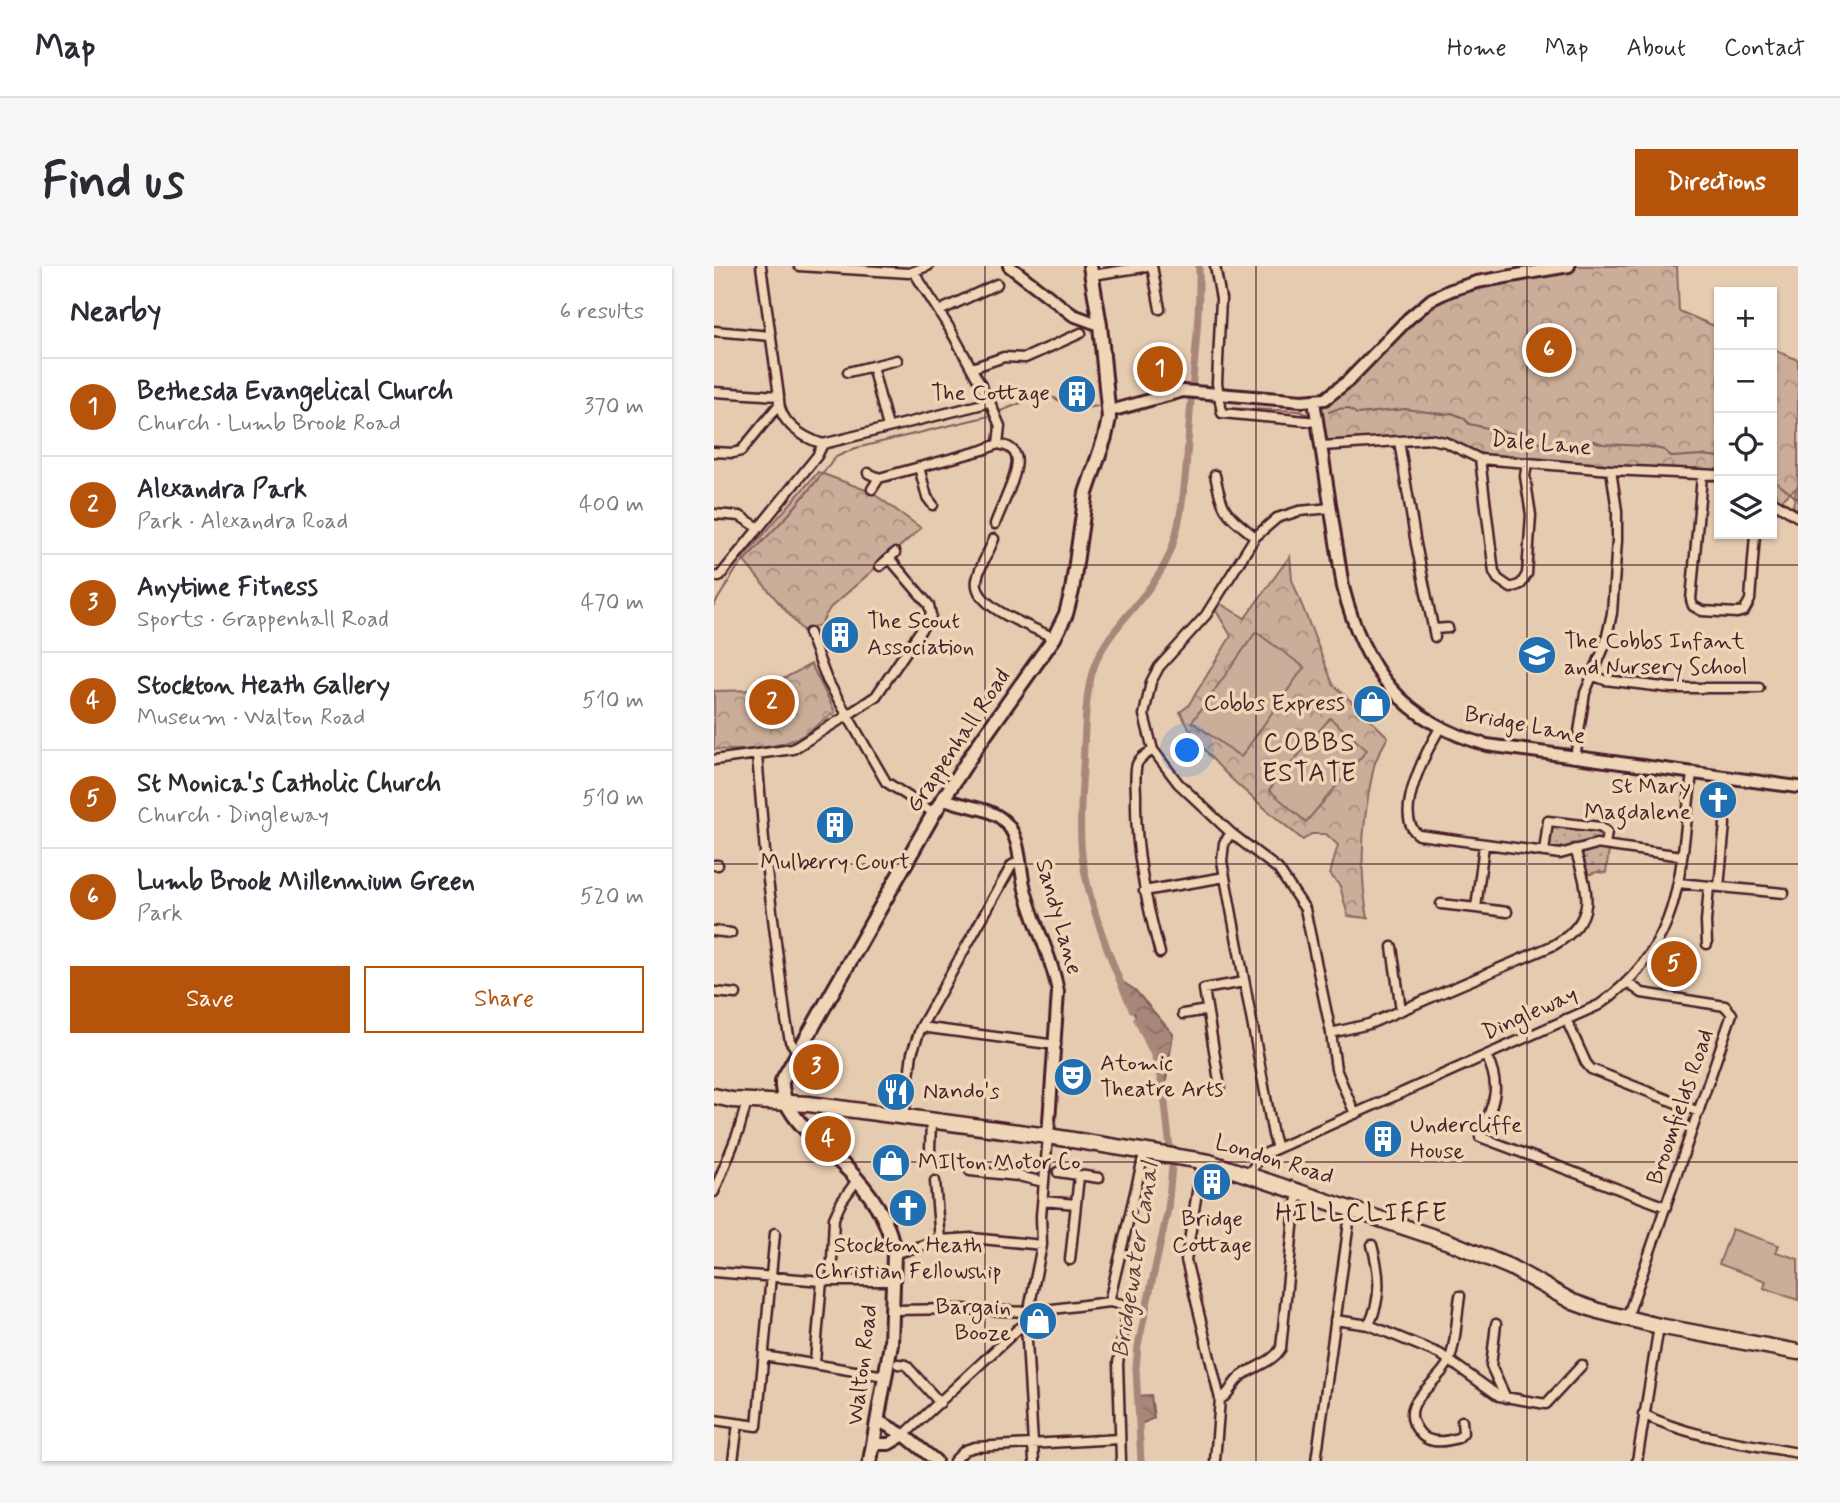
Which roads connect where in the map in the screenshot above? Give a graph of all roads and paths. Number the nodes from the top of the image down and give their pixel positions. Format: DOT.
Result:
graph roads {
  1 [pos="761,266"];
  2 [pos="799,266"];
  3 [pos="928,266"];
  4 [pos="1009,266"];
  5 [pos="1152,266"];
  6 [pos="1216,266"];
  7 [pos="1569,266"];
  8 [pos="1091,271"];
  9 [pos="914,272"];
  10 [pos="997,284"];
  11 [pos="1160,309"];
  12 [pos="939,311"];
  13 [pos="1100,325"];
  14 [pos="714,331"];
  15 [pos="1082,333"];
  16 [pos="771,336"];
  17 [pos="897,360"];
  18 [pos="872,366"];
  19 [pos="972,368"];
  20 [pos="848,372"];
  21 [pos="714,392"];
  22 [pos="779,396"];
  23 [pos="1219,398"];
  24 [pos="989,400"];
  25 [pos="1314,401"];
  26 [pos="778,406"];
  27 [pos="1110,411"];
  28 [pos="1318,422"];
  29 [pos="887,427"];
  30 [pos="1399,441"];
  31 [pos="823,444"];
  32 [pos="998,444"];
  33 [pos="1321,446"];
  34 [pos="714,452"];
  35 [pos="1480,459"];
  36 [pos="1527,463"];
  37 [pos="919,467"];
  38 [pos="1611,470"];
  39 [pos="868,473"];
  40 [pos="1215,475"];
  41 [pos="1714,475"];
  42 [pos="1702,476"];
  43 [pos="879,478"];
  44 [pos="872,489"];
  45 [pos="1777,504"];
  46 [pos="933,505"];
  47 [pos="1331,508"];
  48 [pos="714,514"];
  49 [pos="1798,517"];
  50 [pos="995,524"];
  51 [pos="759,528"];
  52 [pos="1255,537"];
  53 [pos="994,539"];
  54 [pos="1755,539"];
  55 [pos="880,566"];
  56 [pos="714,576"];
  57 [pos="1448,628"];
  58 [pos="808,633"];
  59 [pos="1054,638"];
  60 [pos="1591,675"];
  61 [pos="1759,688"];
  62 [pos="848,715"];
  63 [pos="1440,728"];
  64 [pos="1153,750"];
  65 [pos="757,755"];
  66 [pos="1575,758"];
  67 [pos="714,760"];
  68 [pos="1692,774"];
  69 [pos="1798,787"];
  70 [pos="943,798"];
  71 [pos="934,813"];
  72 [pos="1725,824"];
  73 [pos="1231,833"];
  74 [pos="1484,845"];
  75 [pos="1605,845"];
  76 [pos="1574,849"];
  77 [pos="1544,852"];
  78 [pos="1682,856"];
  79 [pos="1020,862"];
  80 [pos="1225,877"];
  81 [pos="1678,883"];
  82 [pos="1709,886"];
  83 [pos="1719,887"];
  84 [pos="1144,891"];
  85 [pos="1784,893"];
  86 [pos="1441,904"];
  87 [pos="1476,908"];
  88 [pos="1507,912"];
  89 [pos="714,931"];
  90 [pos="731,933"];
  91 [pos="1707,944"];
  92 [pos="1392,947"];
  93 [pos="1160,953"];
  94 [pos="1244,982"];
  95 [pos="1628,982"];
  96 [pos="714,992"];
  97 [pos="736,994"];
  98 [pos="1207,1010"];
  99 [pos="1401,1010"];
  100 [pos="1183,1014"];
  101 [pos="1566,1019"];
  102 [pos="921,1027"];
  103 [pos="1331,1033"];
  104 [pos="1056,1045"];
  105 [pos="797,1052"];
  106 [pos="1486,1055"];
  107 [pos="1220,1087"];
  108 [pos="714,1096"];
  109 [pos="747,1101"];
  110 [pos="786,1102"];
  111 [pos="1699,1112"];
  112 [pos="1355,1114"];
  113 [pos="904,1117"];
  114 [pos="931,1121"];
  115 [pos="1048,1136"];
  116 [pos="1277,1148"];
  117 [pos="930,1150"];
  118 [pos="1145,1150"];
  119 [pos="1202,1161"];
  120 [pos="970,1171"];
  121 [pos="1058,1172"];
  122 [pos="1079,1175"];
  123 [pos="1249,1175"];
  124 [pos="1099,1178"];
  125 [pos="857,1180"];
  126 [pos="935,1181"];
  127 [pos="1044,1182"];
  128 [pos="1299,1191"];
  129 [pos="714,1192"];
  130 [pos="1043,1201"];
  131 [pos="1076,1204"];
  132 [pos="1352,1208"];
  133 [pos="1666,1208"];
  134 [pos="775,1233"];
  135 [pos="940,1240"];
  136 [pos="1042,1245"];
  137 [pos="1372,1245"];
  138 [pos="894,1254"];
  139 [pos="1071,1260"];
  140 [pos="714,1272"];
  141 [pos="771,1278"];
  142 [pos="826,1281"];
  143 [pos="893,1281"];
  144 [pos="1460,1297"];
  145 [pos="1109,1302"];
  146 [pos="893,1310"];
  147 [pos="1028,1312"];
  148 [pos="1627,1318"];
  149 [pos="1335,1320"];
  150 [pos="1026,1324"];
  151 [pos="1496,1324"];
  152 [pos="1369,1325"];
  153 [pos="1659,1326"];
  154 [pos="1798,1352"];
  155 [pos="764,1356"];
  156 [pos="1450,1360"];
  157 [pos="815,1362"];
  158 [pos="898,1364"];
  159 [pos="1582,1365"];
  160 [pos="885,1376"];
  161 [pos="1506,1398"];
  162 [pos="1220,1399"];
  163 [pos="940,1403"];
  164 [pos="1643,1414"];
  165 [pos="714,1420"];
  166 [pos="877,1420"];
  167 [pos="1462,1421"];
  168 [pos="738,1424"];
  169 [pos="904,1435"];
  170 [pos="1119,1440"];
  171 [pos="1033,1443"];
  172 [pos="874,1444"];
  173 [pos="1798,1453"];
  174 [pos="733,1461"];
  175 [pos="870,1461"];
  176 [pos="936,1461"];
  177 [pos="954,1461"];
  178 [pos="1034,1461"];
  179 [pos="1121,1461"];
  180 [pos="1215,1461"];
  181 [pos="1316,1461"];
  182 [pos="1637,1461"];
  1 -- 16 [label="street"];
  2 -- 9 [label="street"];
  3 -- 9 [label="street"];
  4 -- 13 [label="street"];
  5 -- 8 [label="street"];
  5 -- 11 [label="street"];
  6 -- 23 [label="street"];
  7 -- 25 [label="street"];
  8 -- 13 [label="main road, Grappenhall Road"];
  9 -- 12 [label="street"];
  10 -- 12 [label="street"];
  12 -- 19 [label="street"];
  13 -- 27 [label="main road, Grappenhall Road"];
  14 -- 16 [label="street"];
  15 -- 19 [label="street"];
  16 -- 22 [label="street"];
  17 -- 18 [label="street"];
  18 -- 20 [label="street"];
  18 -- 29 [label="street"];
  19 -- 24 [label="street"];
  21 -- 22 [label="street"];
  22 -- 26 [label="street"];
  23 -- 25 [label="street"];
  23 -- 27 [label="street"];
  23 -- 28 [label="street"];
  24 -- 29 [label="street"];
  24 -- 32 [label="street"];
  25 -- 28 [label="street, Bridge Lane"];
  26 -- 31 [label="street"];
  26 -- 34 [label="street"];
  27 -- 59 [label="main road, Grappenhall Road"];
  28 -- 33 [label="street, Bridge Lane"];
  29 -- 31 [label="street"];
  30 -- 33 [label="street, Dale Lane"];
  30 -- 35 [label="street, Dale Lane"];
  30 -- 57 [label="street"];
  31 -- 51 [label="street"];
  32 -- 37 [label="street"];
  32 -- 50 [label="street"];
  33 -- 47 [label="street, Bridge Lane"];
  35 -- 36 [label="street, Dale Lane"];
  35 -- 36 [label="street"];
  36 -- 38 [label="street, Dale Lane"];
  37 -- 43 [label="street"];
  37 -- 46 [label="street"];
  38 -- 42 [label="street, Dale Lane"];
  38 -- 60 [label="street"];
  39 -- 43 [label="street"];
  40 -- 52 [label="street"];
  41 -- 42 [label="street, Dale Lane"];
  42 -- 54 [label="street"];
  43 -- 44 [label="street"];
  45 -- 49 [label="street"];
  47 -- 52 [label="street"];
  47 -- 63 [label="street, Bridge Lane"];
  48 -- 51 [label="street"];
  51 -- 56 [label="street"];
  52 -- 64 [label="street"];
  53 -- 59 [label="street"];
  55 -- 62 [label="street"];
  58 -- 62 [label="street"];
  59 -- 70 [label="main road, Grappenhall Road"];
  60 -- 61 [label="street"];
  60 -- 66 [label="street"];
  62 -- 65 [label="street"];
  62 -- 71 [label="street"];
  63 -- 66 [label="street, Bridge Lane"];
  63 -- 74 [label="street"];
  64 -- 73 [label="street"];
  64 -- 84 [label="street"];
  65 -- 67 [label="street"];
  65 -- 105 [label="street"];
  66 -- 68 [label="street, Bridge Lane"];
  68 -- 69 [label="street, Bridge Lane"];
  68 -- 78 [label="street, Dingleway"];
  70 -- 71 [label="main road, Grappenhall Road"];
  70 -- 79 [label="street, Sandy Lane"];
  71 -- 105 [label="main road, Grappenhall Road"];
  72 -- 83 [label="street"];
  73 -- 80 [label="street"];
  73 -- 103 [label="street"];
  74 -- 77 [label="street"];
  74 -- 87 [label="street"];
  75 -- 76 [label="street"];
  75 -- 77 [label="street"];
  75 -- 78 [label="street"];
  76 -- 77 [label="street"];
  76 -- 99 [label="street"];
  78 -- 81 [label="street, Dingleway"];
  79 -- 102 [label="street"];
  79 -- 104 [label="street, Sandy Lane"];
  80 -- 84 [label="street"];
  80 -- 94 [label="street"];
  81 -- 82 [label="street"];
  81 -- 95 [label="street, Dingleway"];
  82 -- 83 [label="street"];
  82 -- 91 [label="street"];
  83 -- 85 [label="street"];
  84 -- 93 [label="street"];
  86 -- 87 [label="street"];
  87 -- 88 [label="street"];
  89 -- 90 [label="street"];
  92 -- 99 [label="street"];
  94 -- 98 [label="street"];
  94 -- 116 [label="street"];
  95 -- 101 [label="street, Dingleway"];
  95 -- 111 [label="street, Broomfields Road"];
  96 -- 97 [label="street"];
  98 -- 100 [label="street"];
  98 -- 107 [label="street"];
  99 -- 103 [label="street"];
  101 -- 106 [label="street, Dingleway"];
  101 -- 111 [label="street"];
  102 -- 104 [label="street"];
  102 -- 113 [label="street"];
  103 -- 112 [label="street"];
  104 -- 115 [label="street, Sandy Lane"];
  105 -- 110 [label="main road, Grappenhall Road"];
  106 -- 112 [label="street, Dingleway"];
  106 -- 133 [label="street"];
  108 -- 109 [label="highway, London Road"];
  109 -- 110 [label="highway, London Road"];
  109 -- 129 [label="street"];
  110 -- 113 [label="highway, London Road"];
  110 -- 125 [label="main road, Walton Road"];
  111 -- 133 [label="street, Broomfields Road"];
  112 -- 116 [label="street, Dingleway"];
  113 -- 114 [label="highway, London Road"];
  114 -- 115 [label="highway, London Road"];
  114 -- 117 [label="street"];
  115 -- 118 [label="highway, London Road"];
  115 -- 127 [label="street"];
  116 -- 123 [label="street, Dingleway"];
  118 -- 119 [label="highway, London Road"];
  118 -- 145 [label="street"];
  119 -- 123 [label="highway, London Road"];
  119 -- 162 [label="street"];
  120 -- 127 [label="street"];
  121 -- 122 [label="street"];
  122 -- 124 [label="street"];
  122 -- 131 [label="street"];
  123 -- 128 [label="highway, London Road"];
  125 -- 138 [label="main road, Walton Road"];
  125 -- 142 [label="street"];
  126 -- 135 [label="street"];
  127 -- 130 [label="street"];
  128 -- 132 [label="highway, London Road"];
  128 -- 162 [label="street"];
  130 -- 131 [label="street"];
  130 -- 136 [label="street"];
  131 -- 139 [label="street"];
  132 -- 148 [label="highway, London Road"];
  132 -- 149 [label="street"];
  133 -- 148 [label="street, Broomfields Road"];
  134 -- 141 [label="street"];
  135 -- 136 [label="street"];
  135 -- 138 [label="street"];
  136 -- 147 [label="street"];
  137 -- 152 [label="street"];
  138 -- 143 [label="main road, Walton Road"];
  140 -- 141 [label="street"];
  141 -- 142 [label="street"];
  141 -- 155 [label="street"];
  142 -- 143 [label="street"];
  142 -- 157 [label="street"];
  143 -- 146 [label="main road, Walton Road"];
  144 -- 156 [label="street"];
  145 -- 147 [label="street"];
  145 -- 170 [label="street"];
  146 -- 147 [label="street"];
  146 -- 160 [label="main road, Walton Road"];
  147 -- 150 [label="street"];
  148 -- 153 [label="highway, London Road"];
  149 -- 152 [label="street"];
  149 -- 181 [label="street"];
  150 -- 163 [label="street"];
  150 -- 171 [label="street"];
  151 -- 161 [label="street"];
  152 -- 156 [label="street"];
  153 -- 154 [label="highway, London Road"];
  153 -- 164 [label="street"];
  155 -- 157 [label="street"];
  155 -- 168 [label="street"];
  156 -- 161 [label="street"];
  156 -- 167 [label="street"];
  157 -- 160 [label="street"];
  158 -- 163 [label="street"];
  159 -- 161 [label="street"];
  160 -- 166 [label="main road, Walton Road"];
  162 -- 180 [label="street"];
  163 -- 169 [label="street"];
  164 -- 173 [label="street"];
  164 -- 182 [label="street"];
  165 -- 168 [label="street"];
  166 -- 169 [label="street"];
  166 -- 172 [label="main road, Walton Road"];
  168 -- 174 [label="street"];
  169 -- 172 [label="street"];
  169 -- 176 [label="street"];
  170 -- 171 [label="street"];
  170 -- 179 [label="street"];
  171 -- 177 [label="street"];
  171 -- 178 [label="street"];
  172 -- 175 [label="main road, Walton Road"];
}
